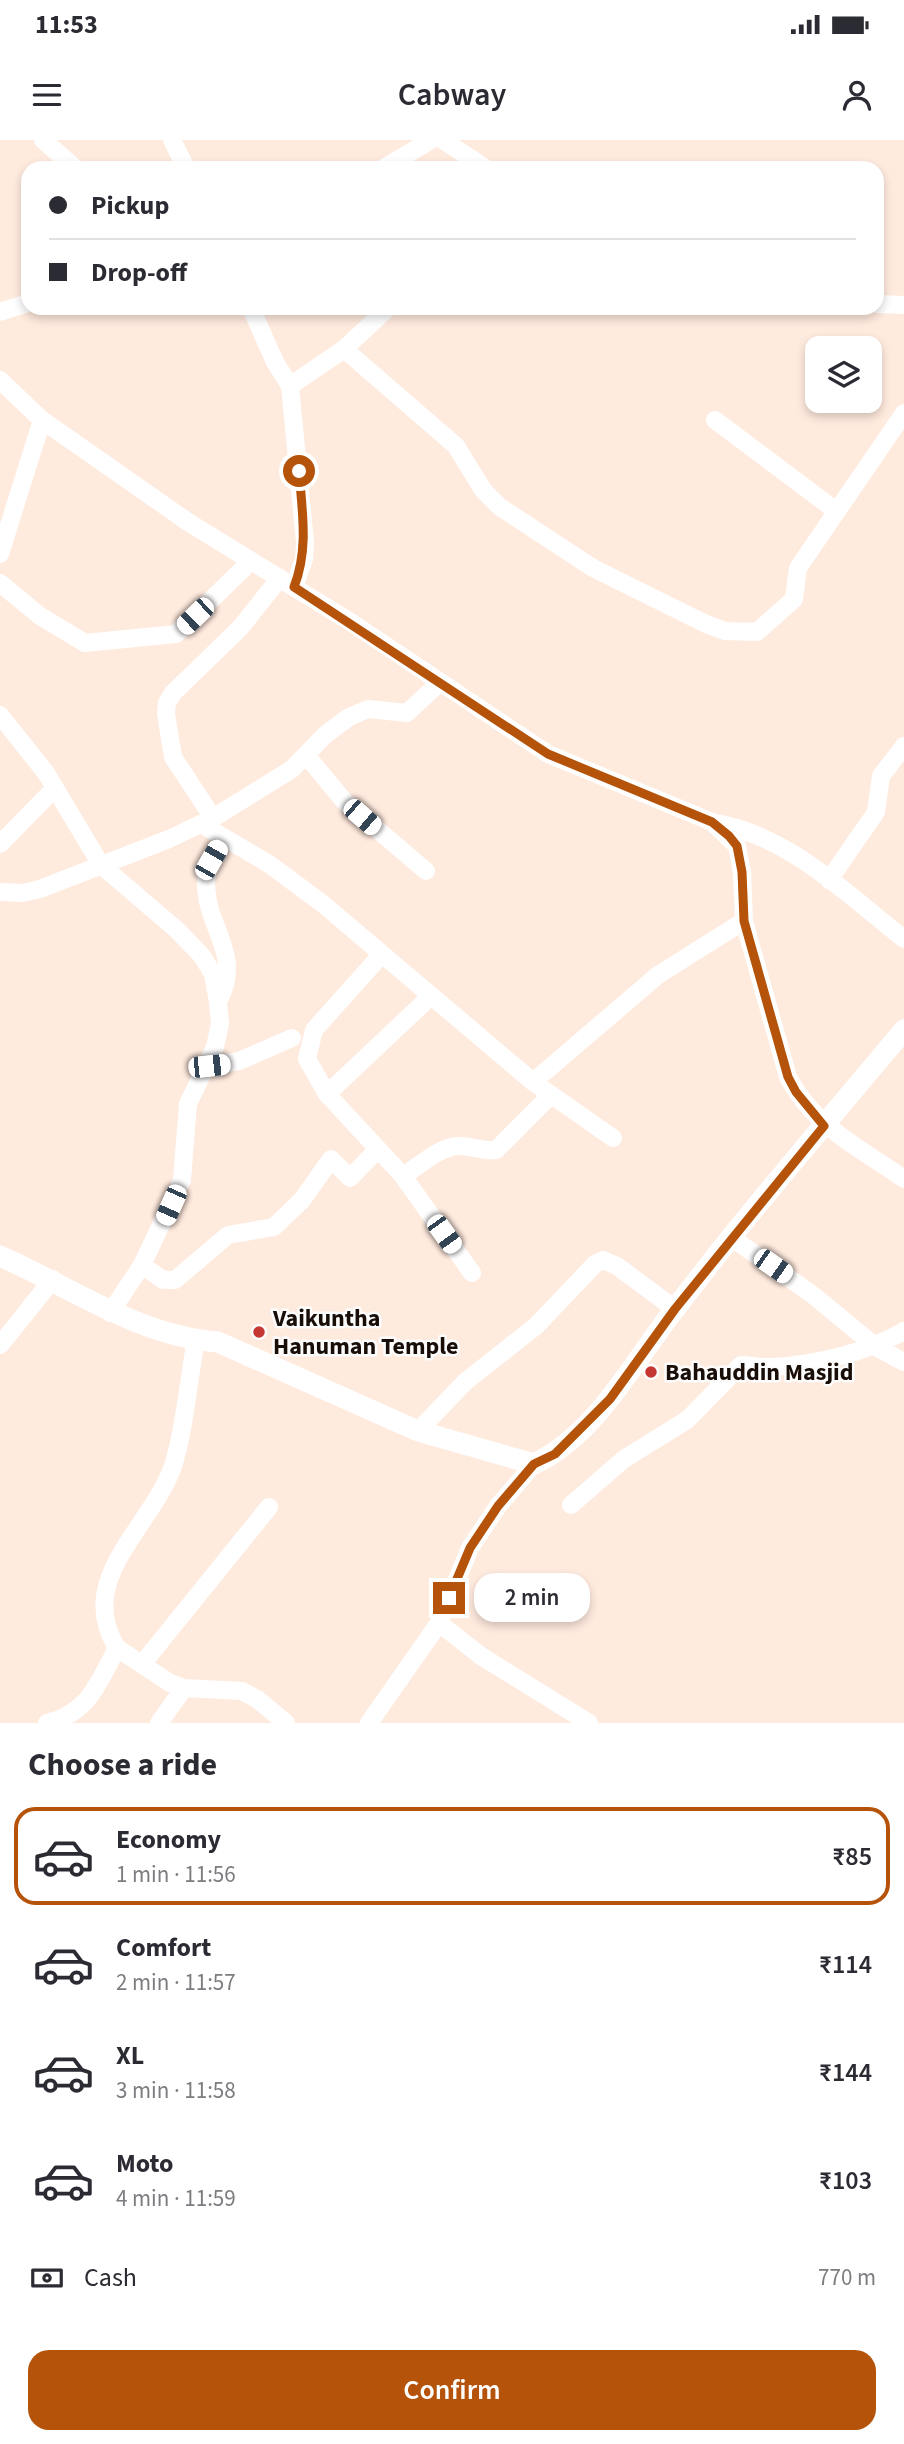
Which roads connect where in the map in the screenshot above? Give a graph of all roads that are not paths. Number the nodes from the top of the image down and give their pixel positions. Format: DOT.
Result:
graph roads {
  1 [pos="43,140"];
  2 [pos="172,140"];
  3 [pos="431,140"];
  4 [pos="443,140"];
  5 [pos="67,161"];
  6 [pos="182,161"];
  7 [pos="396,161"];
  8 [pos="474,161"];
  9 [pos="884,304"];
  10 [pos="21,305"];
  11 [pos="904,305"];
  12 [pos="0,312"];
  13 [pos="254,315"];
  14 [pos="380,315"];
  15 [pos="344,349"];
  16 [pos="0,380"];
  17 [pos="290,386"];
  18 [pos="904,413"];
  19 [pos="41,420"];
  20 [pos="715,420"];
  21 [pos="835,510"];
  22 [pos="0,554"];
  23 [pos="251,561"];
  24 [pos="0,583"];
  25 [pos="287,583"];
  26 [pos="439,683"];
  27 [pos="0,715"];
  28 [pos="904,747"];
  29 [pos="306,755"];
  30 [pos="55,788"];
  31 [pos="207,821"];
  32 [pos="712,822"];
  33 [pos="224,838"];
  34 [pos="0,844"];
  35 [pos="101,865"];
  36 [pos="426,871"];
  37 [pos="829,880"];
  38 [pos="0,892"];
  39 [pos="744,921"];
  40 [pos="904,939"];
  41 [pos="382,954"];
  42 [pos="431,996"];
  43 [pos="218,1002"];
  44 [pos="904,1030"];
  45 [pos="292,1038"];
  46 [pos="209,1066"];
  47 [pos="533,1082"];
  48 [pos="327,1094"];
  49 [pos="551,1095"];
  50 [pos="824,1126"];
  51 [pos="613,1138"];
  52 [pos="377,1150"];
  53 [pos="403,1176"];
  54 [pos="904,1178"];
  55 [pos="732,1238"];
  56 [pos="0,1256"];
  57 [pos="142,1265"];
  58 [pos="472,1273"];
  59 [pos="53,1279"];
  60 [pos="675,1309"];
  61 [pos="110,1313"];
  62 [pos="904,1331"];
  63 [pos="195,1340"];
  64 [pos="0,1345"];
  65 [pos="876,1347"];
  66 [pos="904,1362"];
  67 [pos="418,1431"];
  68 [pos="534,1464"];
  69 [pos="571,1505"];
  70 [pos="268,1507"];
  71 [pos="439,1623"];
  72 [pos="117,1648"];
  73 [pos="143,1662"];
  74 [pos="184,1688"];
  75 [pos="47,1723"];
  76 [pos="159,1723"];
  77 [pos="286,1723"];
  78 [pos="369,1723"];
  79 [pos="589,1723"];
  1 -- 5 [label="street"];
  2 -- 6 [label="street"];
  3 -- 7 [label="street"];
  4 -- 8 [label="street"];
  9 -- 11 [label="street"];
  10 -- 12 [label="street"];
  13 -- 17 [label="street"];
  14 -- 15 [label="street"];
  15 -- 17 [label="street"];
  15 -- 21 [label="street"];
  16 -- 19 [label="street"];
  17 -- 25 [label="street"];
  18 -- 21 [label="street"];
  19 -- 22 [label="street"];
  19 -- 23 [label="street"];
  20 -- 21 [label="street"];
  23 -- 24 [label="street"];
  23 -- 25 [label="street"];
  25 -- 26 [label="street"];
  25 -- 31 [label="street"];
  26 -- 29 [label="street"];
  26 -- 32 [label="street"];
  27 -- 30 [label="street"];
  28 -- 37 [label="street"];
  29 -- 31 [label="street"];
  29 -- 36 [label="street"];
  30 -- 34 [label="street"];
  30 -- 35 [label="street"];
  31 -- 33 [label="street"];
  31 -- 35 [label="street"];
  32 -- 37 [label="street"];
  32 -- 39 [label="street"];
  33 -- 41 [label="street"];
  33 -- 43 [label="street"];
  35 -- 38 [label="street"];
  35 -- 43 [label="street"];
  37 -- 40 [label="street"];
  39 -- 47 [label="street"];
  39 -- 50 [label="street"];
  41 -- 42 [label="street"];
  41 -- 48 [label="street"];
  42 -- 47 [label="street"];
  42 -- 48 [label="street"];
  43 -- 46 [label="street"];
  44 -- 50 [label="main road"];
  45 -- 46 [label="street"];
  46 -- 57 [label="street"];
  47 -- 49 [label="street"];
  48 -- 52 [label="street"];
  49 -- 51 [label="street"];
  49 -- 53 [label="street"];
  50 -- 54 [label="street"];
  50 -- 55 [label="main road"];
  52 -- 53 [label="street"];
  52 -- 57 [label="street"];
  53 -- 58 [label="street"];
  55 -- 60 [label="main road"];
  55 -- 65 [label="street"];
  56 -- 59 [label="main road"];
  57 -- 61 [label="street"];
  59 -- 61 [label="main road"];
  59 -- 64 [label="street"];
  60 -- 67 [label="street"];
  60 -- 68 [label="main road"];
  61 -- 63 [label="main road"];
  62 -- 65 [label="street"];
  63 -- 67 [label="main road"];
  63 -- 72 [label="street"];
  65 -- 66 [label="street"];
  65 -- 69 [label="street"];
  67 -- 68 [label="main road"];
  68 -- 71 [label="street"];
  70 -- 73 [label="street"];
  71 -- 78 [label="street"];
  71 -- 79 [label="street"];
  72 -- 73 [label="street"];
  72 -- 75 [label="street"];
  73 -- 74 [label="street"];
  74 -- 76 [label="street"];
  74 -- 77 [label="street"];
}
